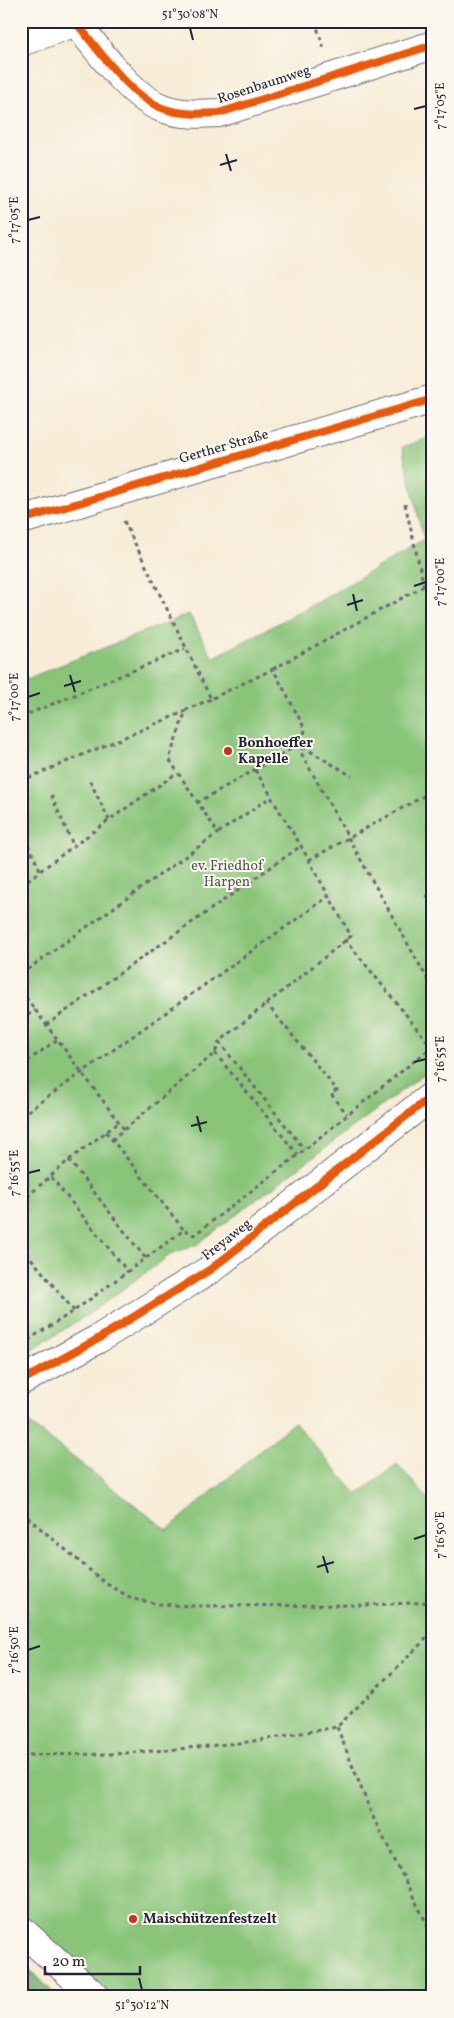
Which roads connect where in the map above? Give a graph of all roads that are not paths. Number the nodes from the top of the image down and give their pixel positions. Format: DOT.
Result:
graph roads {
  1 [pos="76,22"];
  2 [pos="21,42"];
  3 [pos="433,44"];
  4 [pos="433,399"];
  5 [pos="22,518"];
  6 [pos="433,1095"];
  7 [pos="21,1381"];
  8 [pos="21,1930"];
  9 [pos="96,1997"];
  1 -- 2 [label="street, Rosenbaumweg"];
  1 -- 3 [label="street, Rosenbaumweg"];
  4 -- 5 [label="street, Gerther Straße"];
  6 -- 7 [label="street, Freyaweg"];
  8 -- 9 [label="street"];
}
